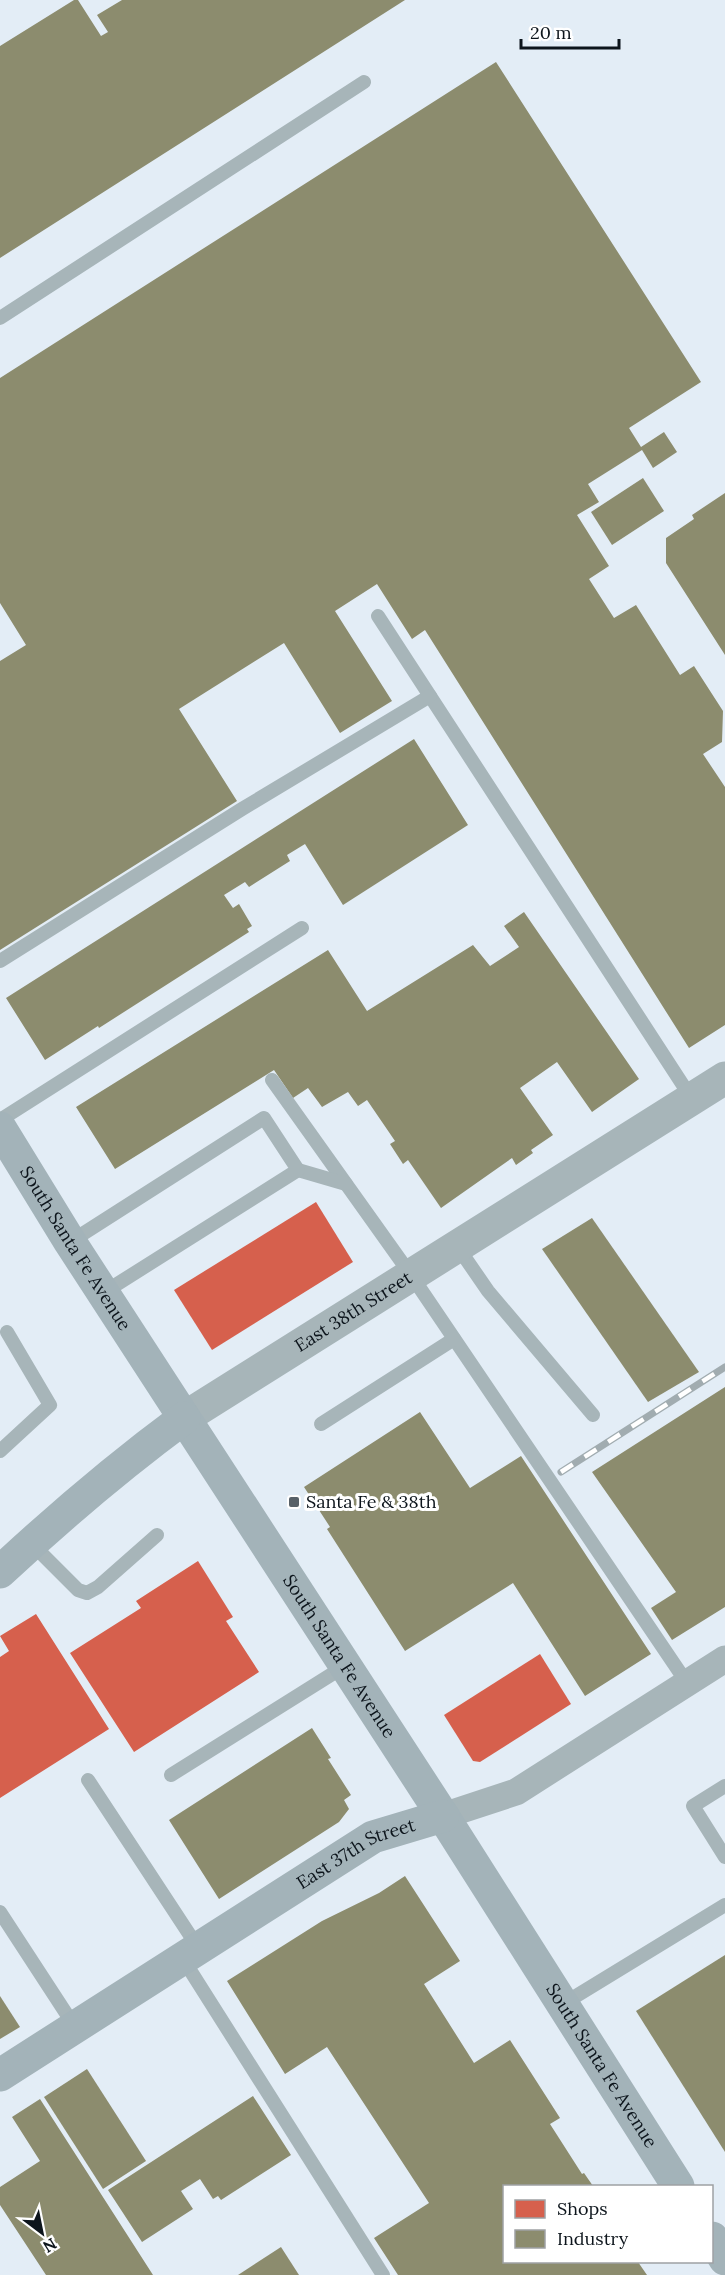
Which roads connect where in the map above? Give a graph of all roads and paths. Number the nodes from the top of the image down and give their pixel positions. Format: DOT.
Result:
graph roads {
  1 [pos="364,82"];
  2 [pos="0,318"];
  3 [pos="378,616"];
  4 [pos="430,696"];
  5 [pos="302,928"];
  6 [pos="0,961"];
  7 [pos="725,1078"];
  8 [pos="272,1080"];
  9 [pos="692,1099"];
  10 [pos="0,1120"];
  11 [pos="0,1128"];
  12 [pos="298,1170"];
  13 [pos="346,1184"];
  14 [pos="70,1242"];
  15 [pos="457,1246"];
  16 [pos="411,1275"];
  17 [pos="103,1293"];
  18 [pos="7,1332"];
  19 [pos="454,1340"];
  20 [pos="593,1415"];
  21 [pos="184,1418"];
  22 [pos="321,1424"];
  23 [pos="0,1451"];
  24 [pos="157,1535"];
  25 [pos="31,1543"];
  26 [pos="0,1572"];
  27 [pos="725,1659"];
  28 [pos="345,1666"];
  29 [pos="687,1683"];
  30 [pos="171,1775"];
  31 [pos="88,1780"];
  32 [pos="725,1786"];
  33 [pos="443,1816"];
  34 [pos="725,1857"];
  35 [pos="725,1905"];
  36 [pos="0,1912"];
  37 [pos="191,1954"];
  38 [pos="562,2004"];
  39 [pos="75,2027"];
  40 [pos="0,2074"];
  41 [pos="677,2185"];
  42 [pos="713,2241"];
  43 [pos="725,2259"];
  44 [pos="383,2275"];
  1 -- 2 [label="lane"];
  3 -- 4 [label="lane"];
  4 -- 6 [label="lane"];
  4 -- 9 [label="lane"];
  5 -- 10 [label="lane"];
  7 -- 9 [label="street, East 38th Street"];
  8 -- 13 [label="lane"];
  9 -- 15 [label="street, East 38th Street"];
  11 -- 14 [label="main road, South Santa Fe Avenue"];
  12 -- 13 [label="lane"];
  12 -- 14 [label="lane"];
  12 -- 17 [label="lane"];
  13 -- 16 [label="lane"];
  14 -- 17 [label="main road, South Santa Fe Avenue"];
  15 -- 16 [label="street, East 38th Street"];
  15 -- 20 [label="lane"];
  16 -- 19 [label="lane"];
  16 -- 21 [label="street, East 38th Street"];
  17 -- 21 [label="main road, South Santa Fe Avenue"];
  18 -- 23 [label="lane"];
  19 -- 22 [label="lane"];
  19 -- 29 [label="lane"];
  21 -- 25 [label="main road, East 38th Street"];
  21 -- 28 [label="main road, South Santa Fe Avenue"];
  24 -- 25 [label="lane"];
  25 -- 26 [label="main road, East 38th Street"];
  27 -- 29 [label="street, East 37th Street"];
  28 -- 30 [label="lane"];
  28 -- 33 [label="main road, South Santa Fe Avenue"];
  29 -- 33 [label="street, East 37th Street"];
  31 -- 37 [label="lane"];
  32 -- 34 [label="lane"];
  33 -- 37 [label="main road, East 37th Street"];
  33 -- 38 [label="main road, South Santa Fe Avenue"];
  35 -- 38 [label="lane"];
  36 -- 39 [label="lane"];
  37 -- 39 [label="main road, East 37th Street"];
  37 -- 44 [label="lane"];
  38 -- 41 [label="main road, South Santa Fe Avenue"];
  39 -- 40 [label="main road, East 37th Street"];
  42 -- 43 [label="main road"];
}
